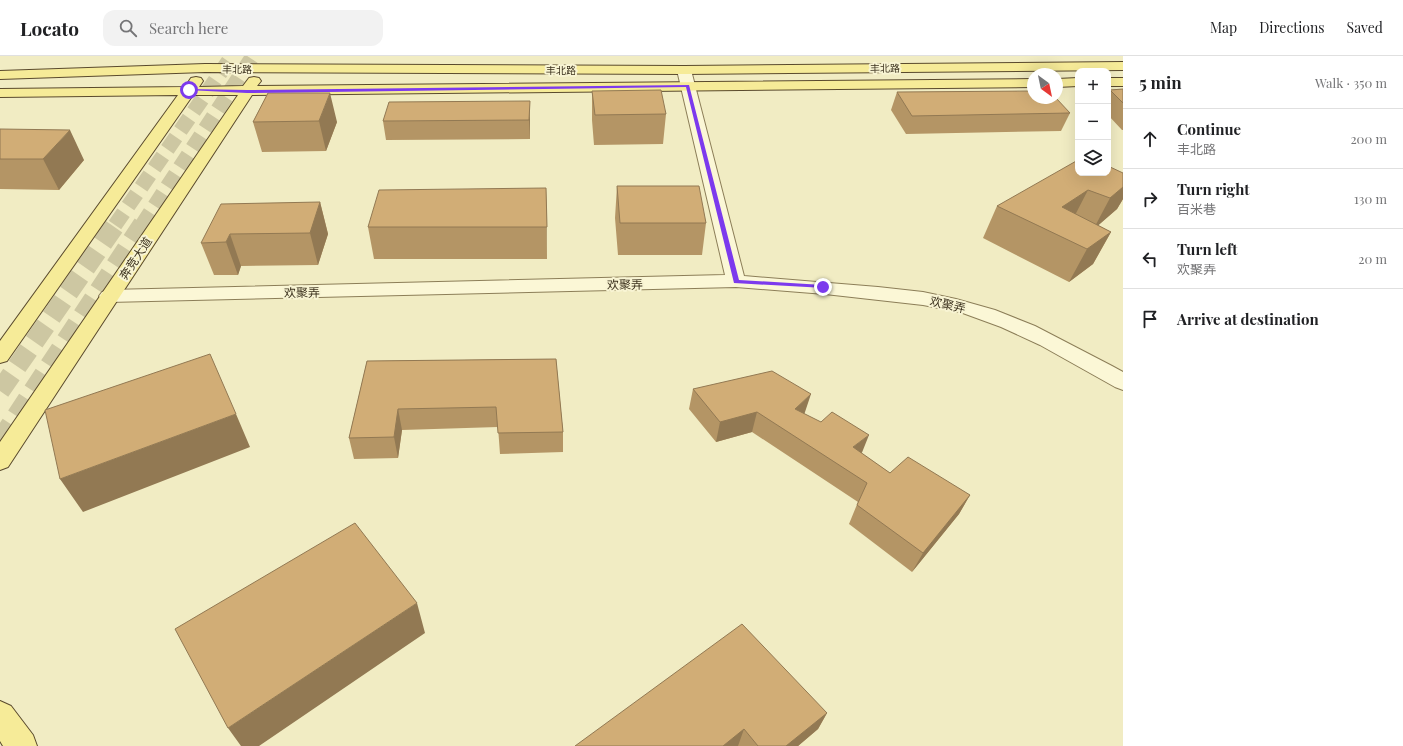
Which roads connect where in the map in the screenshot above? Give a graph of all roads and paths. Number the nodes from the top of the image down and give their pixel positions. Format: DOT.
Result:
graph roads {
  1 [pos="209,62"];
  2 [pos="265,63"];
  3 [pos="1123,66"];
  4 [pos="684,70"];
  5 [pos="0,75"];
  6 [pos="1063,82"];
  7 [pos="1075,82"];
  8 [pos="1111,82"];
  9 [pos="1123,82"];
  10 [pos="1027,83"];
  11 [pos="688,86"];
  12 [pos="189,90"];
  13 [pos="247,91"];
  14 [pos="0,93"];
  15 [pos="736,281"];
  16 [pos="109,296"];
  17 [pos="0,356"];
  18 [pos="1123,382"];
  19 [pos="0,461"];
  20 [pos="0,716"];
  21 [pos="22,746"];
  1 -- 2 [label="main road, 丰北路"];
  1 -- 5 [label="main road, 丰北路"];
  1 -- 12 [label="main road"];
  2 -- 4 [label="main road, 丰北路"];
  2 -- 13 [label="main road, 奔竞大道"];
  3 -- 4 [label="main road, 丰北路"];
  4 -- 11 [label="street"];
  6 -- 7 [label="main road"];
  8 -- 9 [label="main road"];
  10 -- 11 [label="main road, 丰北路"];
  11 -- 13 [label="main road, 丰北路"];
  11 -- 15 [label="street"];
  12 -- 13 [label="main road, 丰北路"];
  12 -- 14 [label="main road, 丰北路"];
  12 -- 17 [label="main road"];
  13 -- 16 [label="main road, 奔竞大道"];
  15 -- 16 [label="street, 欢聚弄"];
  15 -- 18 [label="street, 欢聚弄"];
  16 -- 19 [label="main road, 奔竞大道"];
  20 -- 21 [label="main road"];
}
